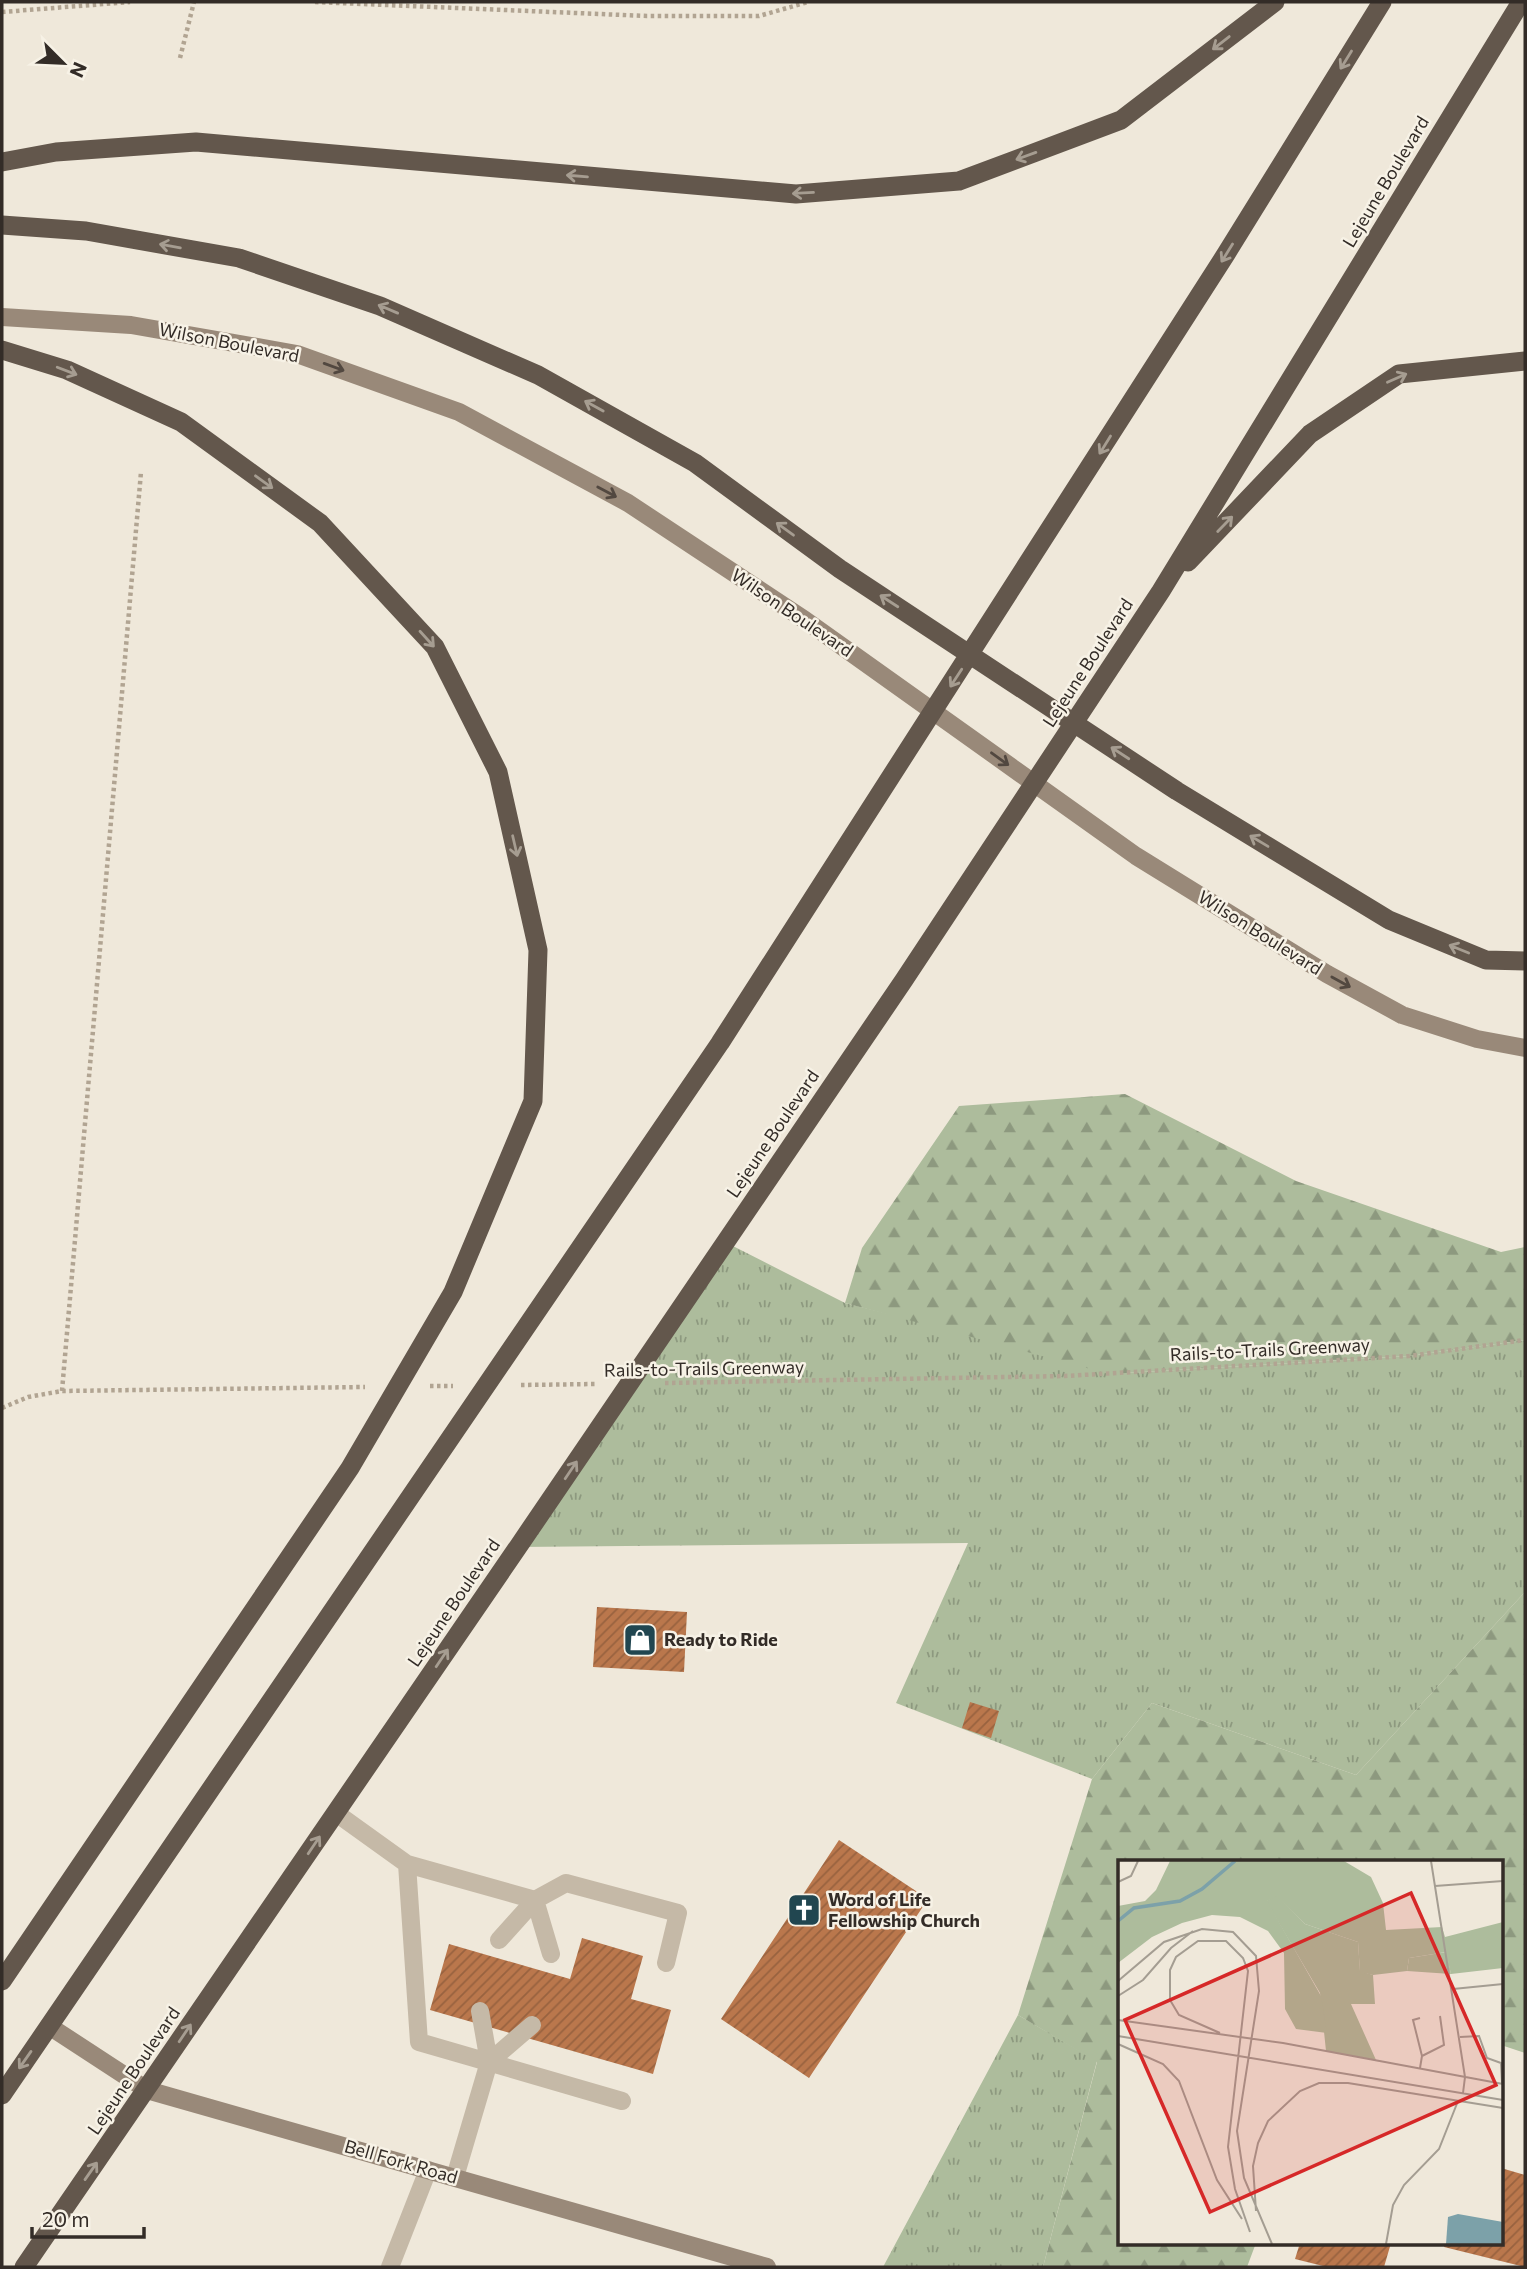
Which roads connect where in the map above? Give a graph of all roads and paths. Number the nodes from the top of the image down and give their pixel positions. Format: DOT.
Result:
graph roads {
  1 [pos="130,2"];
  2 [pos="194,2"];
  3 [pos="315,2"];
  4 [pos="808,2"];
  5 [pos="1275,2"];
  6 [pos="1382,2"];
  7 [pos="1521,2"];
  8 [pos="2,12"];
  9 [pos="180,58"];
  10 [pos="2,162"];
  11 [pos="2,225"];
  12 [pos="2,317"];
  13 [pos="2,349"];
  14 [pos="1525,361"];
  15 [pos="141,472"];
  16 [pos="1161,591"];
  17 [pos="1525,961"];
  18 [pos="1525,1048"];
  19 [pos="1525,1340"];
  20 [pos="654,1383"];
  21 [pos="598,1384"];
  22 [pos="514,1385"];
  23 [pos="458,1386"];
  24 [pos="375,1387"];
  25 [pos="417,1387"];
  26 [pos="62,1391"];
  27 [pos="2,1408"];
  28 [pos="335,1813"];
  29 [pos="407,1864"];
  30 [pos="535,1900"];
  31 [pos="499,1940"];
  32 [pos="551,1954"];
  33 [pos="666,1963"];
  34 [pos="5,1970"];
  35 [pos="480,2011"];
  36 [pos="532,2025"];
  37 [pos="49,2026"];
  38 [pos="489,2062"];
  39 [pos="147,2090"];
  40 [pos="2,2095"];
  41 [pos="621,2101"];
  42 [pos="428,2170"];
  43 [pos="455,2178"];
  44 [pos="24,2267"];
  45 [pos="390,2267"];
  46 [pos="767,2267"];
  1 -- 8 [label="path"];
  2 -- 9 [label="path"];
  3 -- 4 [label="path"];
  5 -- 10 [label="highway, one-way"];
  6 -- 37 [label="highway, one-way"];
  7 -- 16 [label="highway, Lejeune Boulevard"];
  17 -- 11 [label="highway, one-way"];
  12 -- 18 [label="main road, Wilson Boulevard, one-way"];
  13 -- 34 [label="highway, one-way"];
  16 -- 14 [label="highway, one-way"];
  15 -- 26 [label="path"];
  28 -- 16 [label="highway, Lejeune Boulevard, one-way"];
  19 -- 20 [label="path, Rails-to-Trails Greenway"];
  21 -- 22 [label="path, Rails-to-Trails Greenway"];
  23 -- 25 [label="path"];
  24 -- 26 [label="path"];
  26 -- 27 [label="path"];
  28 -- 29 [label="lane"];
  39 -- 28 [label="highway, Lejeune Boulevard, one-way"];
  29 -- 30 [label="lane"];
  29 -- 38 [label="lane"];
  30 -- 31 [label="lane"];
  30 -- 32 [label="lane"];
  30 -- 33 [label="lane"];
  35 -- 38 [label="lane"];
  36 -- 38 [label="lane"];
  37 -- 39 [label="main road, Bell Fork Road"];
  37 -- 40 [label="highway, one-way"];
  38 -- 41 [label="lane"];
  38 -- 43 [label="lane"];
  39 -- 42 [label="main road, Bell Fork Road"];
  44 -- 39 [label="highway, Lejeune Boulevard, one-way"];
  42 -- 43 [label="main road, Bell Fork Road"];
  42 -- 45 [label="lane"];
  43 -- 46 [label="main road, Bell Fork Road"];
}
